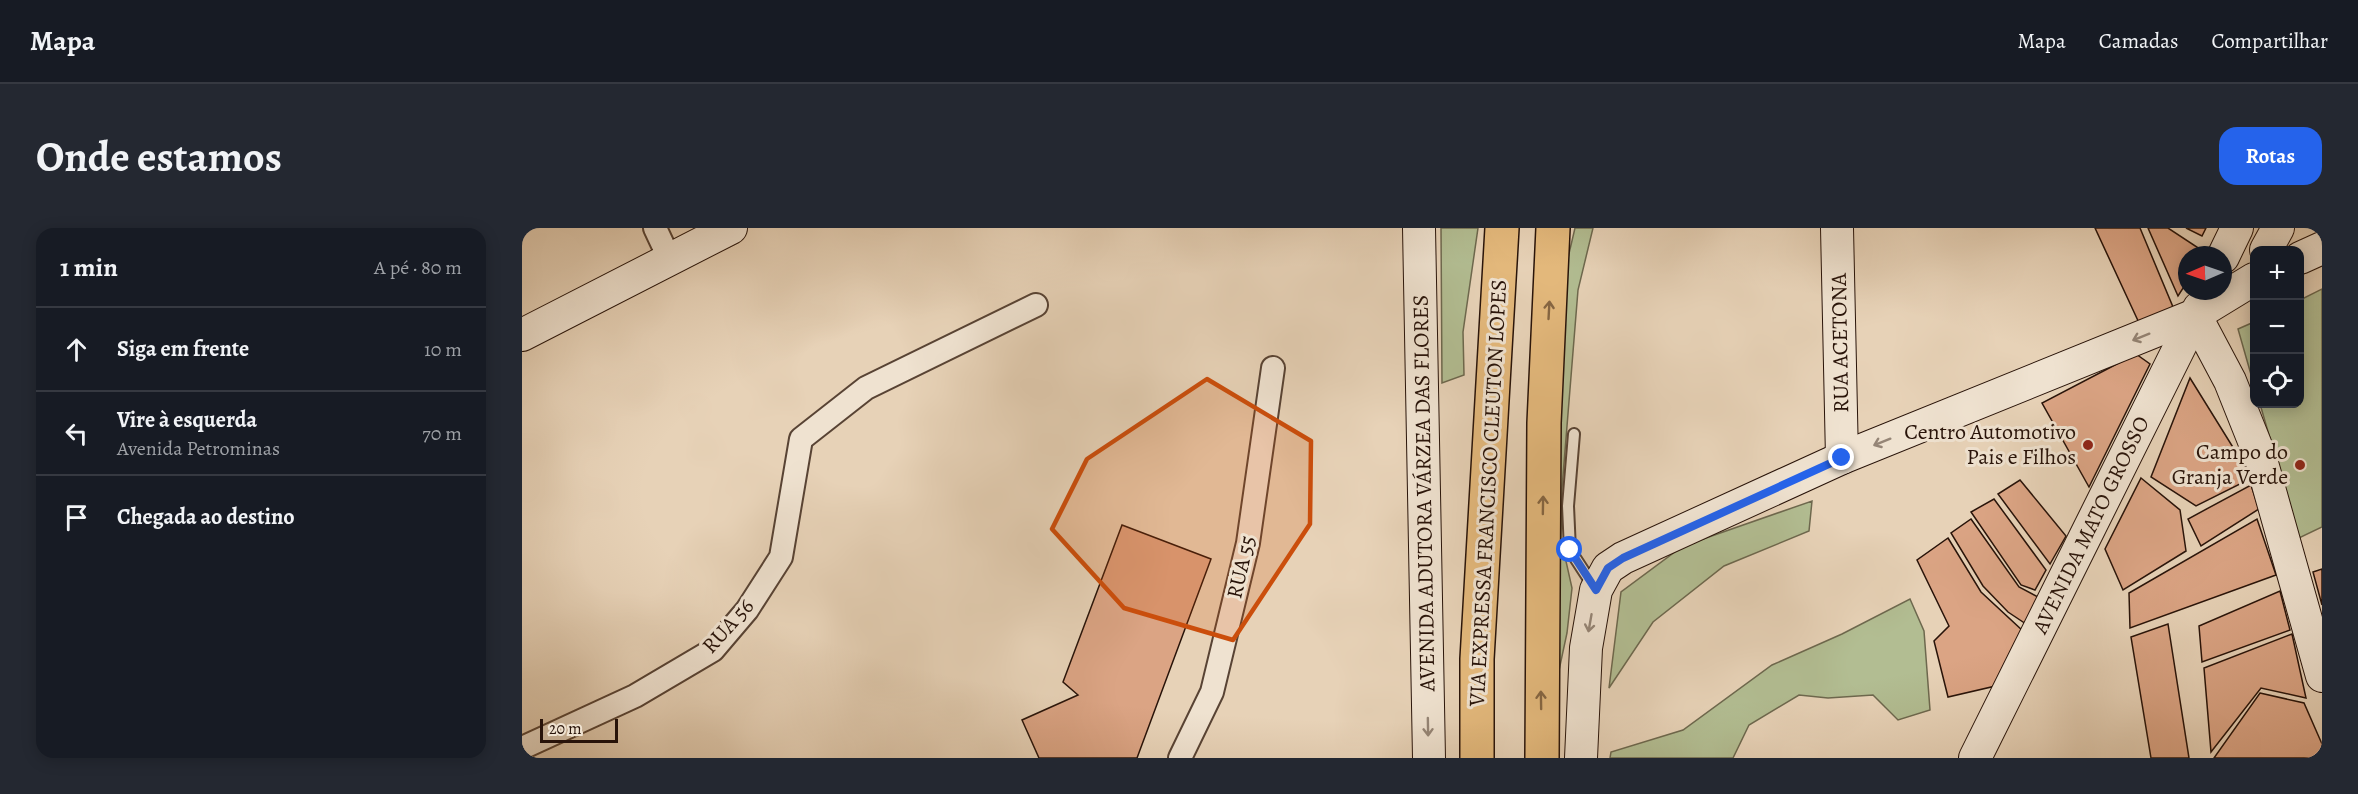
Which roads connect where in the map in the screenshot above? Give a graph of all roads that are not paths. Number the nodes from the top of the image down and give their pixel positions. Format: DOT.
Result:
graph roads {
  1 [pos="655,228"];
  2 [pos="731,228"];
  3 [pos="1419,228"];
  4 [pos="1502,228"];
  5 [pos="1553,228"];
  6 [pos="1838,228"];
  7 [pos="2237,228"];
  8 [pos="2277,228"];
  9 [pos="2228,246"];
  10 [pos="2268,246"];
  11 [pos="2322,248"];
  12 [pos="2304,256"];
  13 [pos="670,260"];
  14 [pos="2250,281"];
  15 [pos="2201,303"];
  16 [pos="1036,305"];
  17 [pos="522,335"];
  18 [pos="1273,369"];
  19 [pos="1574,434"];
  20 [pos="1842,458"];
  21 [pos="1602,579"];
  22 [pos="2322,676"];
  23 [pos="522,748"];
  24 [pos="1180,758"];
  25 [pos="1429,758"];
  26 [pos="1477,758"];
  27 [pos="1542,758"];
  28 [pos="1581,758"];
  29 [pos="1975,758"];
  1 -- 13 [label="street"];
  2 -- 13 [label="street"];
  3 -- 25 [label="street, AVENIDA ADUTORA VÁRZEA DAS FLORES, one-way"];
  4 -- 26 [label="highway, VIA EXPRESSA FRANCISCO CLEUTON LOPES"];
  27 -- 5 [label="highway, one-way"];
  6 -- 20 [label="street, RUA ACETONA"];
  7 -- 9 [label="street"];
  8 -- 10 [label="street"];
  11 -- 12 [label="street"];
  13 -- 17 [label="street"];
  14 -- 15 [label="street"];
  15 -- 20 [label="street, one-way"];
  15 -- 22 [label="street"];
  15 -- 29 [label="street, AVENIDA MATO GROSSO"];
  16 -- 23 [label="street, RUA 56"];
  18 -- 24 [label="street, RUA 55"];
  19 -- 21 [label="lane"];
  20 -- 21 [label="street"];
  21 -- 28 [label="street, one-way"];
}
